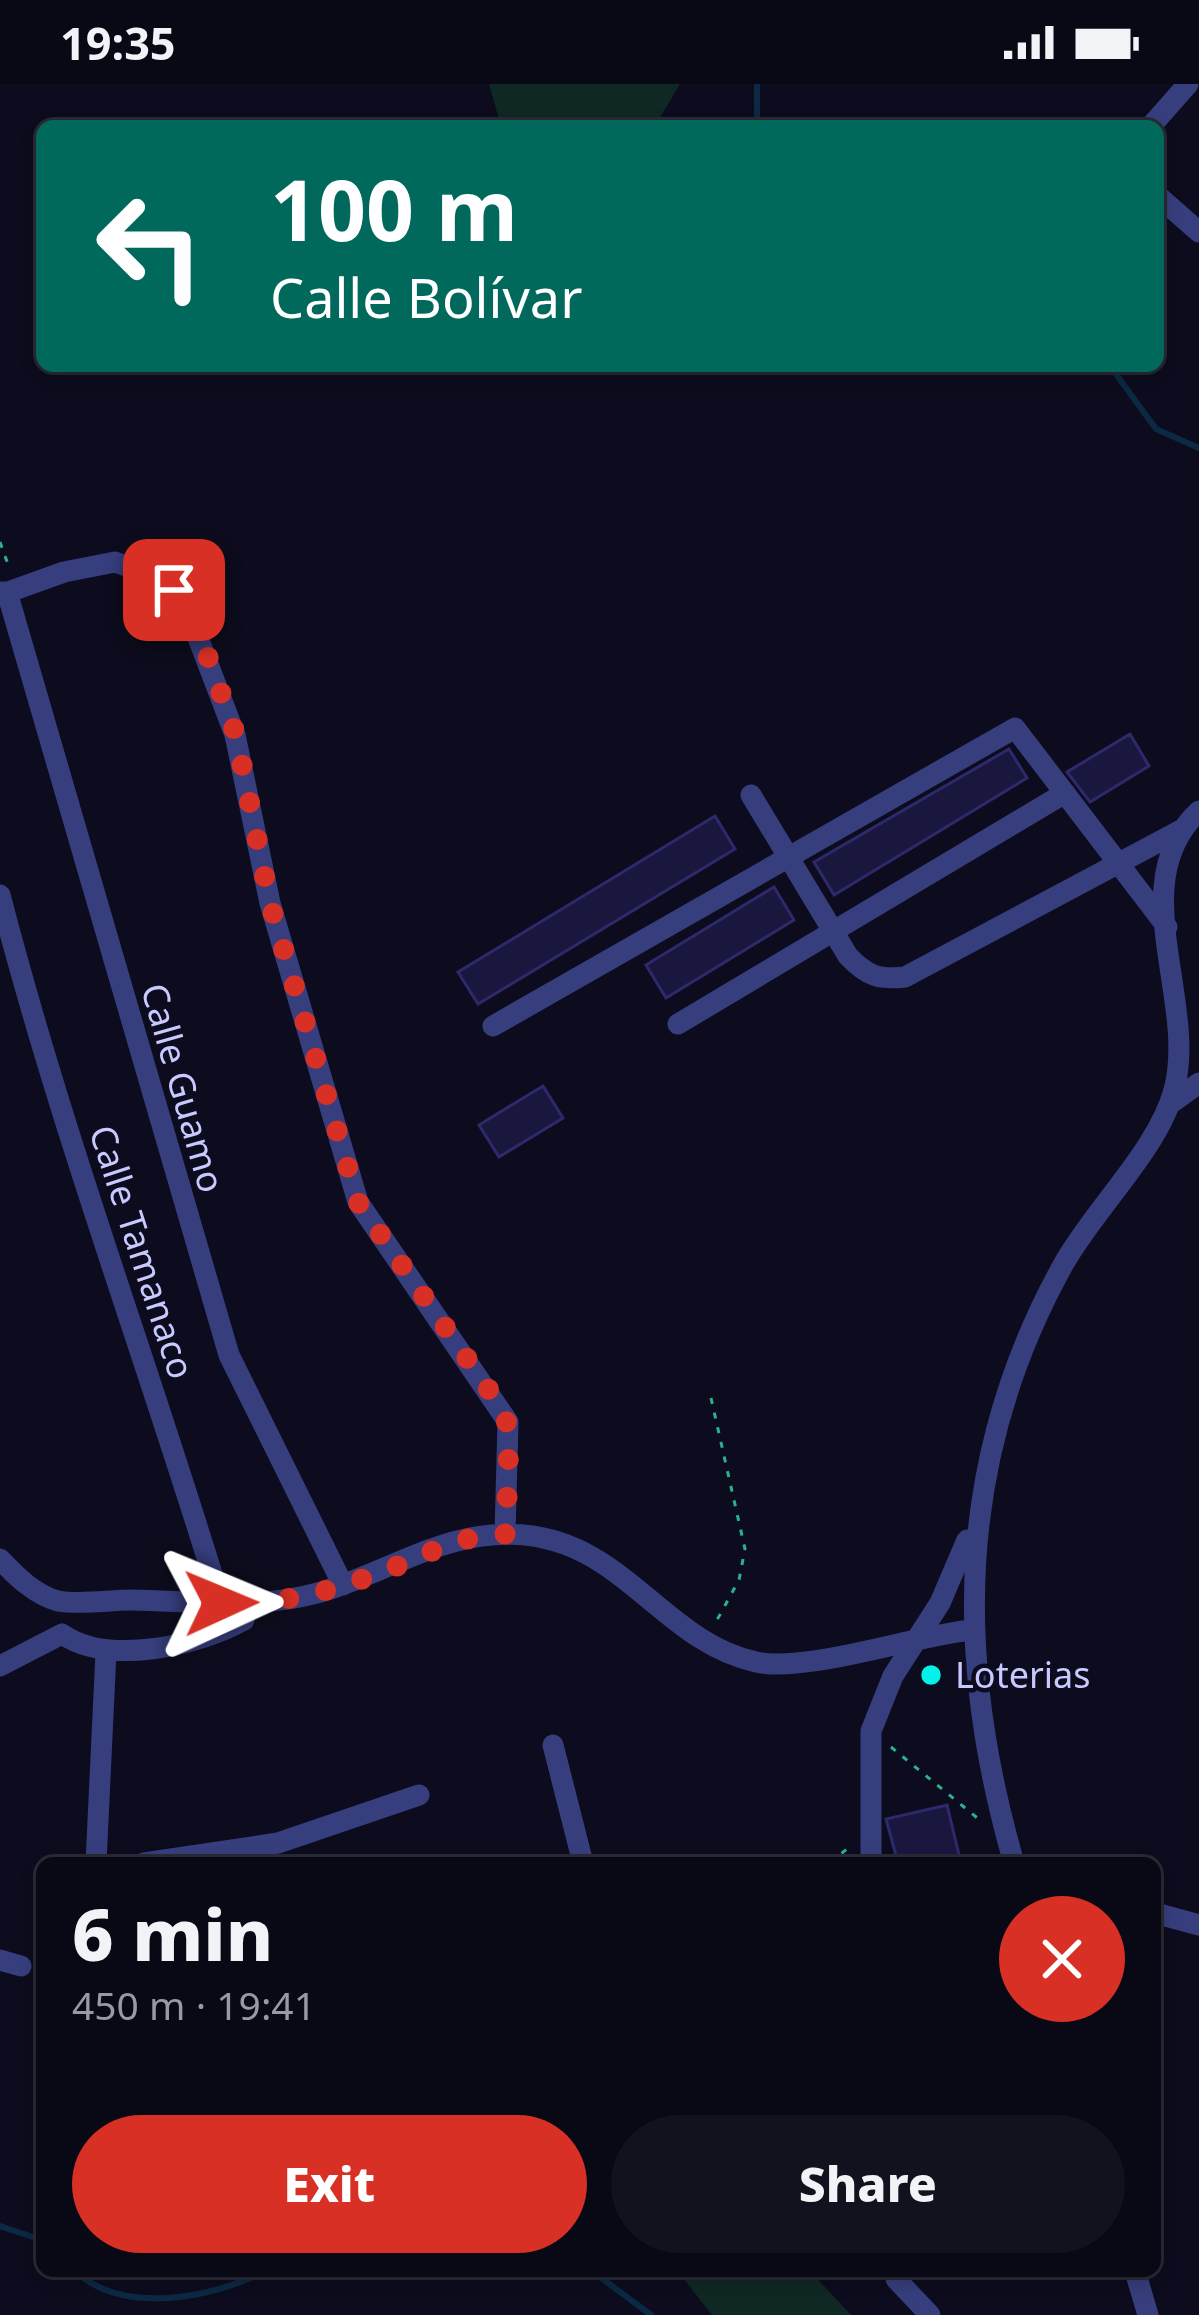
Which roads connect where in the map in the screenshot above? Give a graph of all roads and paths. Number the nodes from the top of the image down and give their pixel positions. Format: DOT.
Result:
graph roads {
  1 [pos="1188,84"];
  2 [pos="1156,120"];
  3 [pos="1164,201"];
  4 [pos="1199,232"];
  5 [pos="0,542"];
  6 [pos="6,592"];
  7 [pos="1065,793"];
  8 [pos="751,795"];
  9 [pos="1199,811"];
  10 [pos="1181,830"];
  11 [pos="788,858"];
  12 [pos="1118,862"];
  13 [pos="0,895"];
  14 [pos="1168,928"];
  15 [pos="832,930"];
  16 [pos="678,1024"];
  17 [pos="493,1026"];
  18 [pos="1199,1083"];
  19 [pos="1170,1105"];
  20 [pos="711,1398"];
  21 [pos="986,1481"];
  22 [pos="506,1534"];
  23 [pos="0,1559"];
  24 [pos="343,1585"];
  25 [pos="58,1601"];
  26 [pos="221,1603"];
  27 [pos="270,1605"];
  28 [pos="234,1625"];
  29 [pos="970,1630"];
  30 [pos="62,1634"];
  31 [pos="915,1637"];
  32 [pos="703,1639"];
  33 [pos="106,1652"];
  34 [pos="0,1666"];
  35 [pos="871,1731"];
  36 [pos="553,1745"];
  37 [pos="419,1796"];
  38 [pos="1012,1856"];
  39 [pos="96,1857"];
  40 [pos="198,1857"];
  41 [pos="581,1857"];
  42 [pos="871,1857"];
  43 [pos="1161,1915"];
  44 [pos="1199,1925"];
  45 [pos="1137,2277"];
  46 [pos="896,2279"];
  47 [pos="930,2315"];
  48 [pos="1148,2315"];
  1 -- 2 [label="street"];
  3 -- 4 [label="street"];
  5 -- 6 [label="path"];
  6 -- 22 [label="street"];
  6 -- 24 [label="street, Calle Guamo"];
  7 -- 11 [label="street"];
  7 -- 12 [label="street"];
  7 -- 15 [label="street"];
  8 -- 11 [label="street"];
  9 -- 10 [label="street"];
  10 -- 12 [label="street"];
  10 -- 14 [label="street"];
  11 -- 15 [label="street"];
  11 -- 17 [label="street"];
  12 -- 14 [label="street"];
  12 -- 15 [label="street"];
  13 -- 26 [label="street, Calle Tamanaco"];
  14 -- 19 [label="street"];
  15 -- 16 [label="street"];
  18 -- 19 [label="street"];
  19 -- 21 [label="street"];
  20 -- 32 [label="path"];
  21 -- 29 [label="street"];
  21 -- 31 [label="street"];
  22 -- 24 [label="street"];
  22 -- 32 [label="street"];
  23 -- 25 [label="street"];
  24 -- 27 [label="street"];
  25 -- 26 [label="street"];
  25 -- 30 [label="street"];
  26 -- 27 [label="street"];
  26 -- 28 [label="street, Calle Tamanaco"];
  27 -- 28 [label="street"];
  28 -- 33 [label="street"];
  29 -- 31 [label="street"];
  29 -- 38 [label="street"];
  30 -- 33 [label="street"];
  30 -- 34 [label="street"];
  31 -- 32 [label="street"];
  31 -- 35 [label="street"];
  33 -- 39 [label="street"];
  35 -- 38 [label="path"];
  35 -- 42 [label="street"];
  36 -- 41 [label="street"];
  37 -- 40 [label="street"];
  43 -- 44 [label="street"];
  45 -- 48 [label="street"];
  46 -- 47 [label="street"];
}
